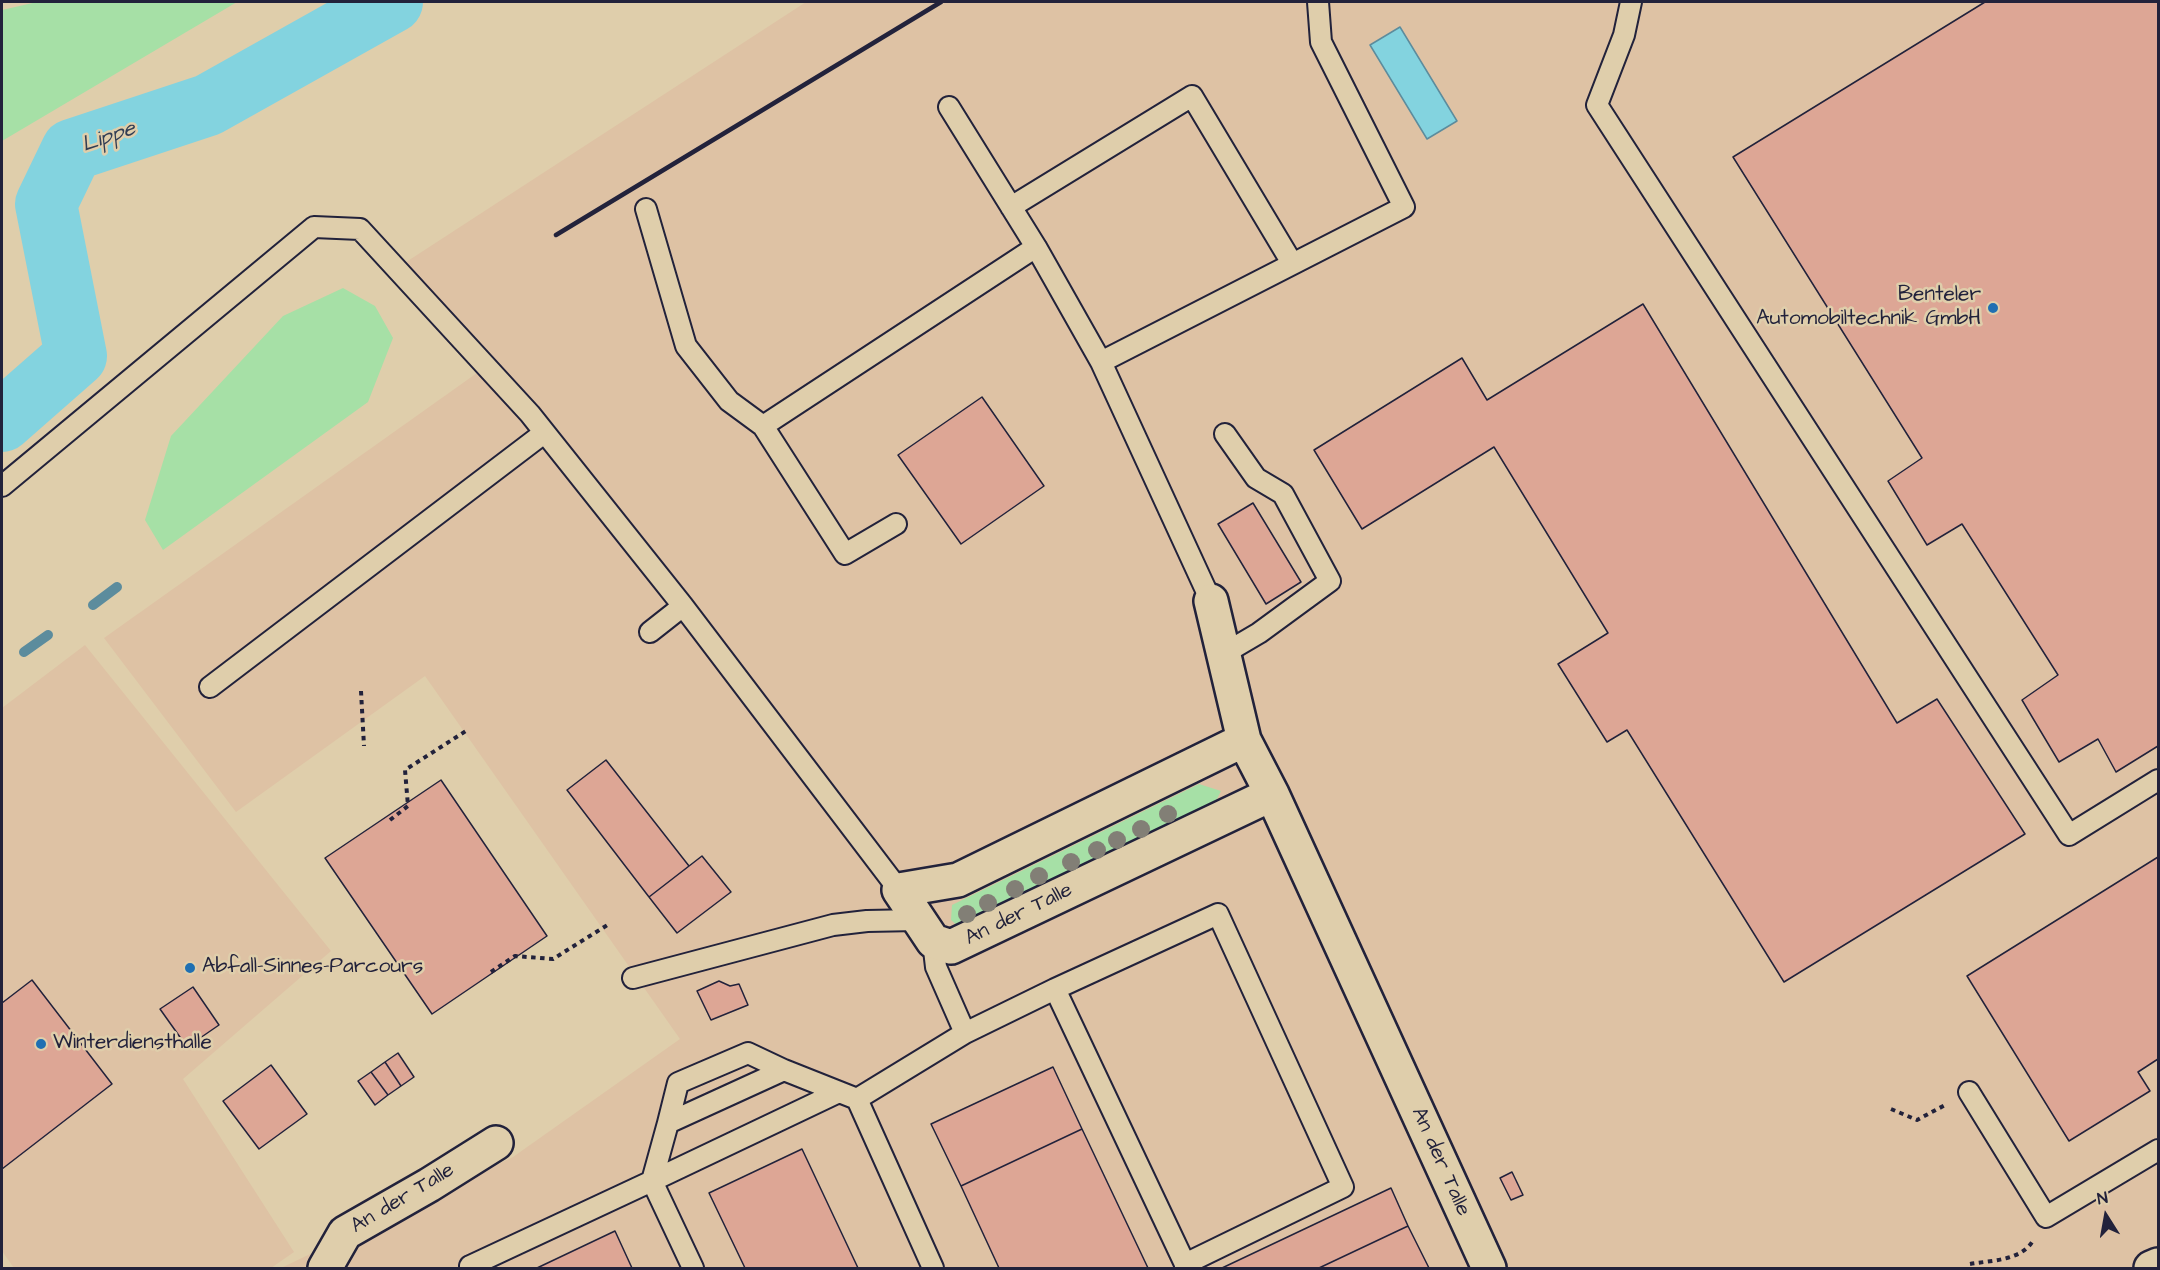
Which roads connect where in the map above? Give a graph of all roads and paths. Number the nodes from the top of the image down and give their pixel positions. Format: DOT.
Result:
graph roads {
  1 [pos="1318,2"];
  2 [pos="1631,2"];
  3 [pos="949,107"];
  4 [pos="1011,207"];
  5 [pos="646,209"];
  6 [pos="1036,247"];
  7 [pos="1292,263"];
  8 [pos="1101,362"];
  9 [pos="763,426"];
  10 [pos="544,433"];
  11 [pos="1225,434"];
  12 [pos="2,486"];
  13 [pos="896,524"];
  14 [pos="1210,601"];
  15 [pos="683,606"];
  16 [pos="650,632"];
  17 [pos="1225,653"];
  18 [pos="210,687"];
  19 [pos="361,691"];
  20 [pos="469,729"];
  21 [pos="1244,740"];
  22 [pos="364,746"];
  23 [pos="2158,780"];
  24 [pos="1272,794"];
  25 [pos="390,820"];
  26 [pos="899,890"];
  27 [pos="609,924"];
  28 [pos="925,931"];
  29 [pos="491,972"];
  30 [pos="633,978"];
  31 [pos="1055,989"];
  32 [pos="965,1033"];
  33 [pos="784,1070"];
  34 [pos="1969,1092"];
  35 [pos="848,1096"];
  36 [pos="1891,1108"];
  37 [pos="1917,1120"];
  38 [pos="668,1123"];
  39 [pos="496,1143"];
  40 [pos="2158,1150"];
  41 [pos="652,1181"];
  42 [pos="2028,1250"];
  43 [pos="1970,1264"];
  44 [pos="2158,1265"];
  45 [pos="1185,1266"];
  46 [pos="468,1268"];
  47 [pos="326,1269"];
  48 [pos="693,1269"];
  49 [pos="933,1269"];
  50 [pos="1489,1269"];
  51 [pos="2151,1269"];
  1 -- 7 [label="lane"];
  2 -- 23 [label="lane"];
  3 -- 4 [label="lane"];
  4 -- 6 [label="lane"];
  4 -- 7 [label="lane"];
  5 -- 9 [label="lane"];
  6 -- 8 [label="lane"];
  6 -- 9 [label="lane"];
  7 -- 8 [label="lane"];
  8 -- 14 [label="lane"];
  9 -- 13 [label="lane"];
  10 -- 12 [label="lane"];
  10 -- 15 [label="lane"];
  10 -- 18 [label="lane"];
  11 -- 17 [label="lane"];
  14 -- 17 [label="street, An der Talle"];
  15 -- 16 [label="lane"];
  15 -- 26 [label="lane"];
  17 -- 21 [label="street, An der Talle"];
  19 -- 22 [label="path"];
  20 -- 25 [label="path"];
  21 -- 24 [label="street, An der Talle"];
  21 -- 26 [label="street"];
  24 -- 28 [label="street, An der Talle"];
  24 -- 50 [label="street, An der Talle"];
  26 -- 28 [label="street"];
  27 -- 29 [label="path"];
  28 -- 30 [label="lane"];
  28 -- 32 [label="lane"];
  31 -- 32 [label="lane"];
  31 -- 45 [label="lane"];
  31 -- 45 [label="lane"];
  32 -- 35 [label="lane"];
  33 -- 35 [label="lane"];
  33 -- 38 [label="lane"];
  33 -- 38 [label="lane"];
  34 -- 40 [label="lane"];
  35 -- 41 [label="lane"];
  35 -- 49 [label="lane"];
  36 -- 37 [label="path"];
  38 -- 41 [label="lane"];
  39 -- 47 [label="street, An der Talle"];
  41 -- 46 [label="lane"];
  41 -- 48 [label="lane"];
  42 -- 43 [label="path"];
  44 -- 51 [label="street"];
}
